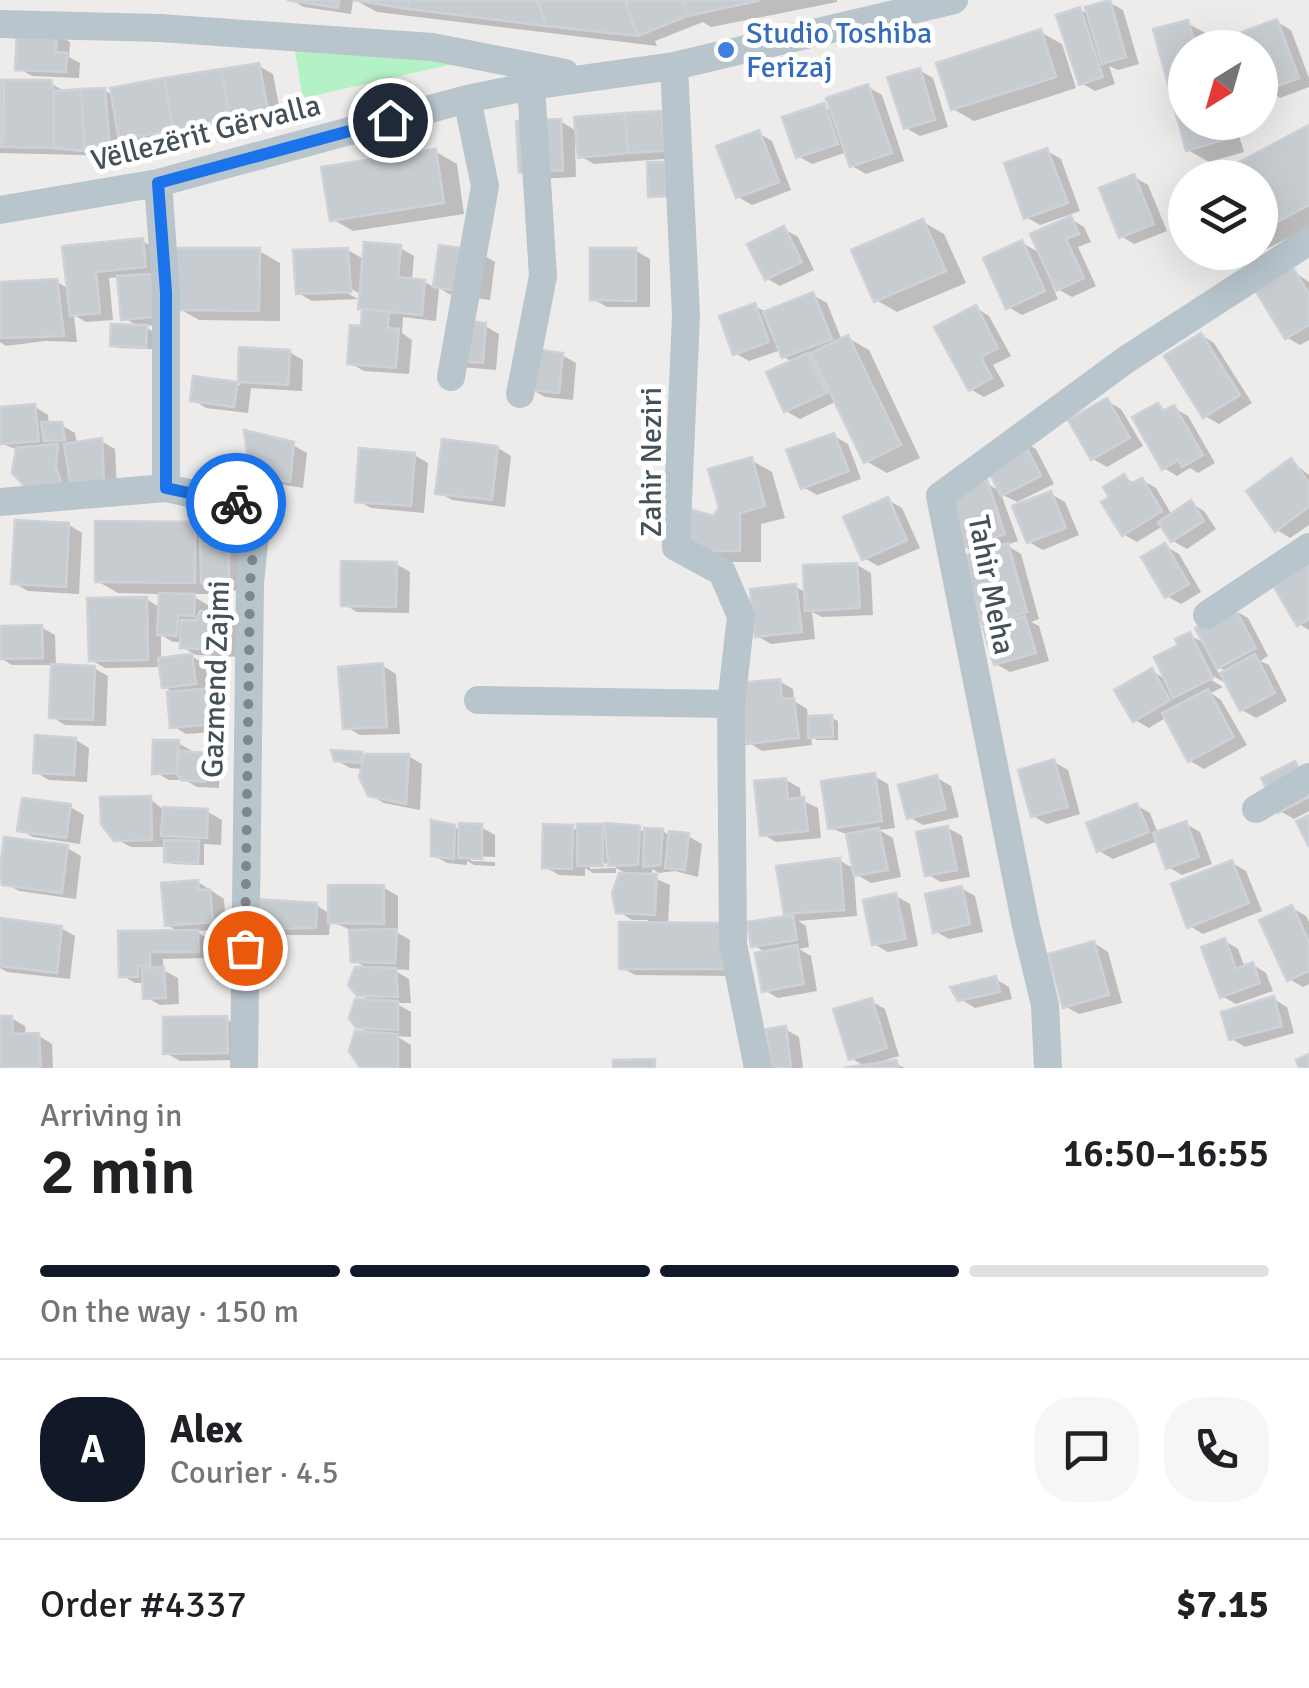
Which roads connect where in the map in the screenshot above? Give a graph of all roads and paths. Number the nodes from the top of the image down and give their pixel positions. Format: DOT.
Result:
graph roads {
  1 [pos="954,0"];
  2 [pos="0,24"];
  3 [pos="674,66"];
  4 [pos="591,78"];
  5 [pos="531,86"];
  6 [pos="467,99"];
  7 [pos="158,183"];
  8 [pos="0,210"];
  9 [pos="1309,241"];
  10 [pos="451,377"];
  11 [pos="520,394"];
  12 [pos="166,488"];
  13 [pos="0,502"];
  14 [pos="1309,548"];
  15 [pos="1207,615"];
  16 [pos="478,700"];
  17 [pos="730,704"];
  18 [pos="1309,777"];
  19 [pos="1256,809"];
  20 [pos="244,1068"];
  21 [pos="758,1068"];
  22 [pos="1048,1068"];
  1 -- 3 [label="street, Vëllezërit Gërvalla"];
  2 -- 4 [label="street"];
  3 -- 4 [label="street, Vëllezërit Gërvalla"];
  3 -- 17 [label="street, Zahir Neziri"];
  4 -- 5 [label="street, Vëllezërit Gërvalla"];
  5 -- 6 [label="street, Vëllezërit Gërvalla"];
  5 -- 11 [label="street"];
  6 -- 7 [label="street, Vëllezërit Gërvalla"];
  6 -- 10 [label="street"];
  7 -- 8 [label="street, Vëllezërit Gërvalla"];
  7 -- 12 [label="street"];
  9 -- 22 [label="street, Tahir Meha"];
  12 -- 13 [label="street"];
  12 -- 20 [label="street, Gazmend Zajmi"];
  14 -- 15 [label="street"];
  16 -- 17 [label="street"];
  17 -- 21 [label="street, Zahir Neziri"];
  18 -- 19 [label="street"];
}
